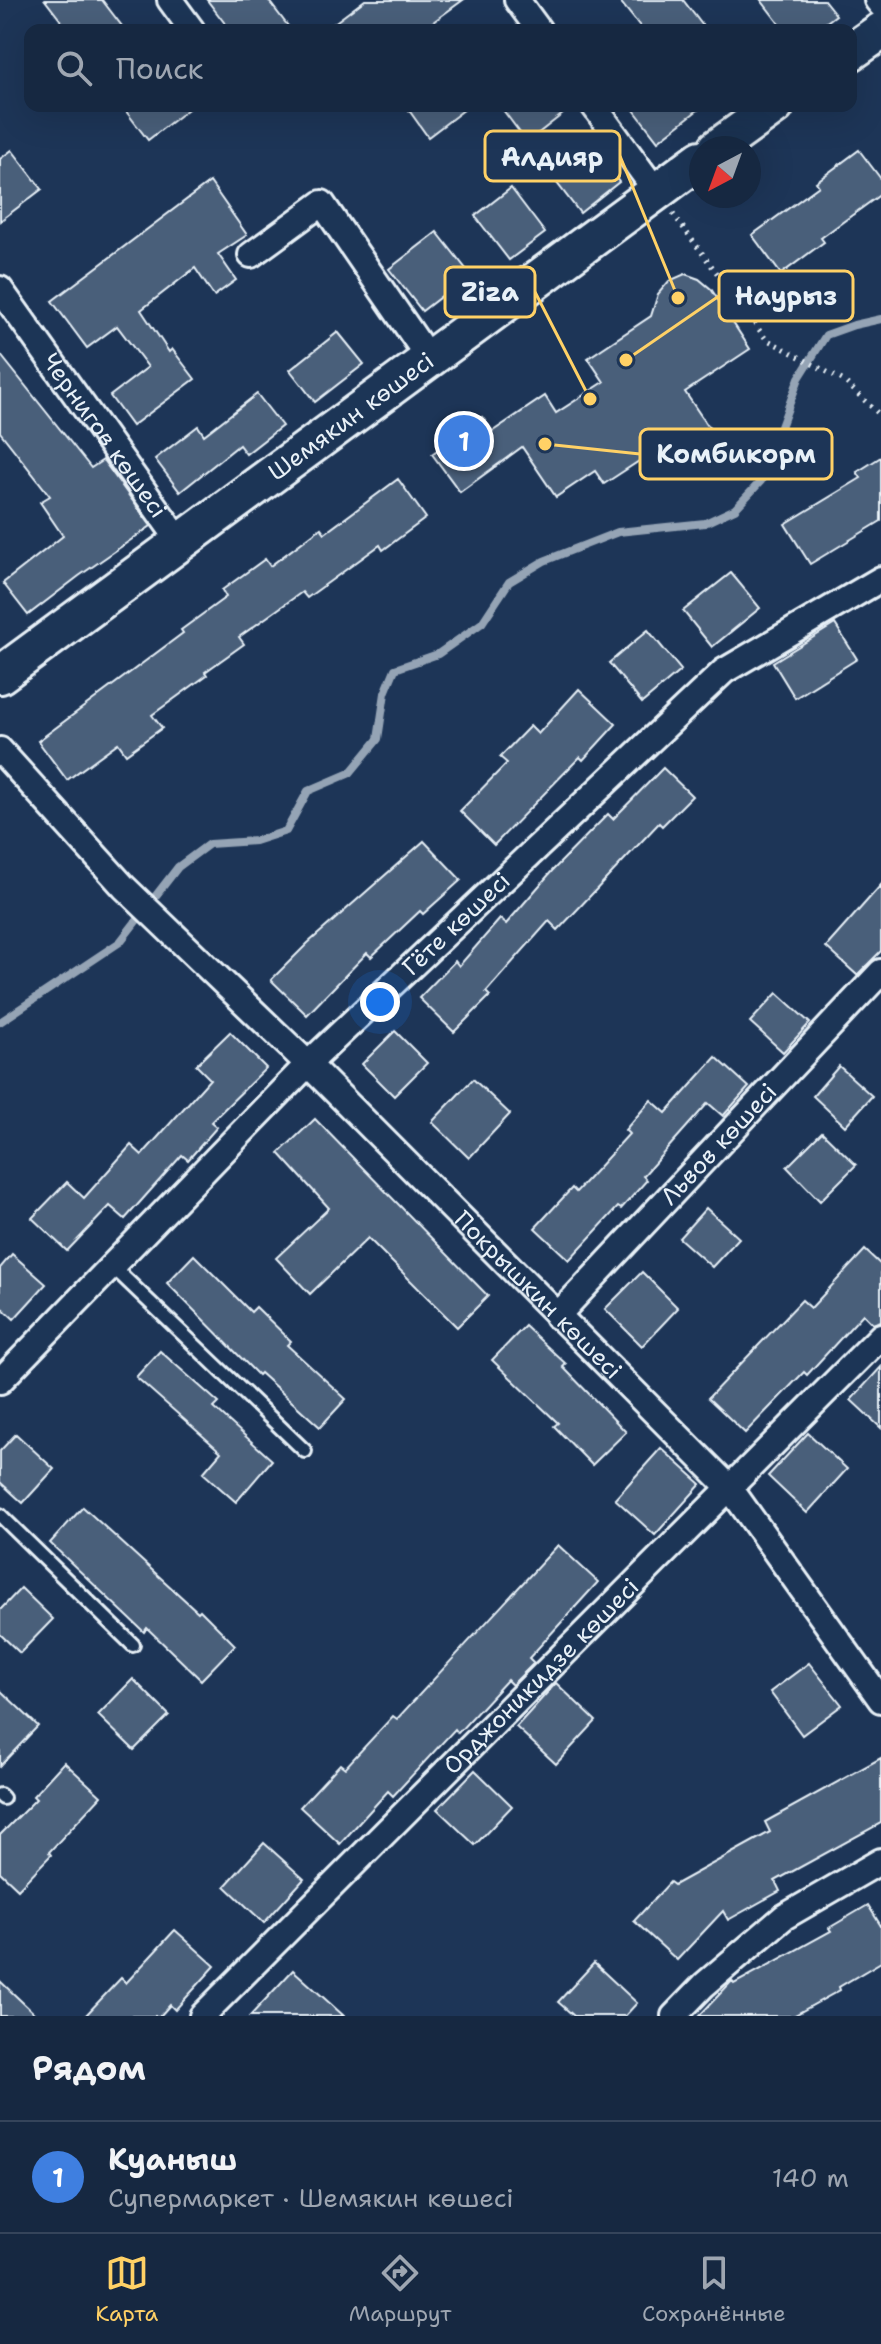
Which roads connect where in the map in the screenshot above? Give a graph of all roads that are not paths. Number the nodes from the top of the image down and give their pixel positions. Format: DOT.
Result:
graph roads {
  1 [pos="170,0"];
  2 [pos="517,0"];
  3 [pos="877,0"];
  4 [pos="881,5"];
  5 [pos="188,24"];
  6 [pos="535,24"];
  7 [pos="881,31"];
  8 [pos="857,48"];
  9 [pos="598,112"];
  10 [pos="767,112"];
  11 [pos="734,136"];
  12 [pos="689,168"];
  13 [pos="656,191"];
  14 [pos="251,255"];
  15 [pos="0,289"];
  16 [pos="430,360"];
  17 [pos="181,543"];
  18 [pos="881,579"];
  19 [pos="0,675"];
  20 [pos="0,750"];
  21 [pos="881,972"];
  22 [pos="308,1064"];
  23 [pos="112,1266"];
  24 [pos="557,1316"];
  25 [pos="881,1336"];
  26 [pos="0,1381"];
  27 [pos="305,1451"];
  28 [pos="730,1488"];
  29 [pos="0,1515"];
  30 [pos="133,1645"];
  31 [pos="881,1700"];
  32 [pos="881,1861"];
  33 [pos="202,2016"];
  34 [pos="674,2016"];
  1 -- 5 [label="street"];
  2 -- 6 [label="street"];
  3 -- 4 [label="street"];
  7 -- 8 [label="main road"];
  9 -- 13 [label="street"];
  10 -- 11 [label="main road"];
  12 -- 13 [label="main road, Шемякин көшесі"];
  13 -- 16 [label="main road, Шемякин көшесі"];
  14 -- 16 [label="street"];
  15 -- 17 [label="street, Чернигов көшесі"];
  16 -- 17 [label="main road, Шемякин көшесі"];
  17 -- 19 [label="main road, Шемякин көшесі"];
  18 -- 22 [label="street, Гёте көшесі"];
  20 -- 22 [label="street, Покрышкин көшесі"];
  21 -- 24 [label="street, Львов көшесі"];
  22 -- 23 [label="street, Гёте көшесі"];
  22 -- 24 [label="street, Покрышкин көшесі"];
  23 -- 26 [label="street, Гёте көшесі"];
  23 -- 27 [label="lane"];
  24 -- 28 [label="street, Покрышкин көшесі"];
  25 -- 28 [label="street, Орджоникидзе көшесі"];
  28 -- 31 [label="street, Покрышкин көшесі"];
  28 -- 33 [label="street, Орджоникидзе көшесі"];
  29 -- 30 [label="lane"];
  32 -- 34 [label="street"];
}
